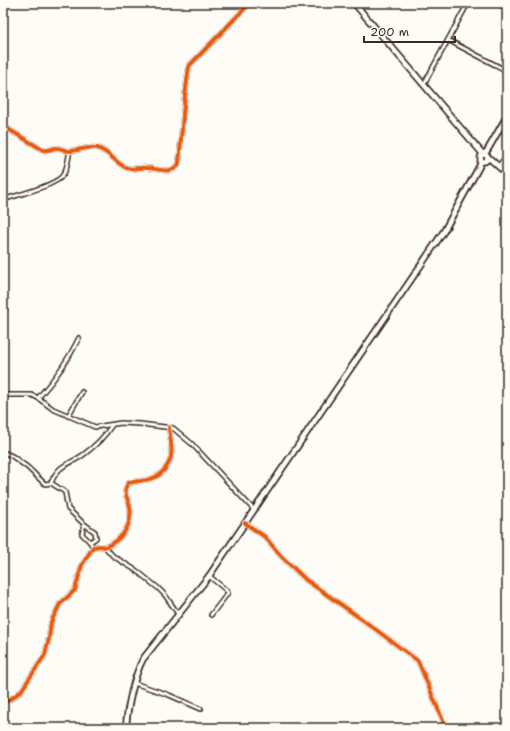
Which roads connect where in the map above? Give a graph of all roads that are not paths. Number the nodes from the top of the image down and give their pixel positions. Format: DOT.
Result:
graph roads {
  1 [pos="250,3"];
  2 [pos="354,3"];
  3 [pos="468,3"];
  4 [pos="497,3"];
  5 [pos="507,8"];
  6 [pos="448,40"];
  7 [pos="507,71"];
  8 [pos="424,84"];
  9 [pos="507,116"];
  10 [pos="507,122"];
  11 [pos="3,126"];
  12 [pos="502,126"];
  13 [pos="70,151"];
  14 [pos="507,155"];
  15 [pos="484,158"];
  16 [pos="498,167"];
  17 [pos="507,174"];
  18 [pos="3,200"];
  19 [pos="3,302"];
  20 [pos="3,315"];
  21 [pos="79,338"];
  22 [pos="82,392"];
  23 [pos="3,395"];
  24 [pos="38,398"];
  25 [pos="68,416"];
  26 [pos="112,424"];
  27 [pos="169,427"];
  28 [pos="3,452"];
  29 [pos="50,483"];
  30 [pos="254,510"];
  31 [pos="245,523"];
  32 [pos="84,524"];
  33 [pos="90,542"];
  34 [pos="93,547"];
  35 [pos="105,548"];
  36 [pos="209,576"];
  37 [pos="178,614"];
  38 [pos="211,615"];
  39 [pos="134,683"];
  40 [pos="3,703"];
  41 [pos="201,710"];
  42 [pos="126,728"];
  43 [pos="446,728"];
  1 -- 13 [label="street"];
  2 -- 8 [label="main road"];
  3 -- 6 [label="street"];
  4 -- 5 [label="street"];
  6 -- 7 [label="street"];
  6 -- 8 [label="street"];
  8 -- 15 [label="main road"];
  9 -- 12 [label="main road"];
  10 -- 12 [label="street"];
  11 -- 13 [label="street"];
  12 -- 15 [label="main road"];
  13 -- 18 [label="street"];
  14 -- 16 [label="street"];
  15 -- 16 [label="main road"];
  15 -- 30 [label="main road"];
  16 -- 17 [label="main road"];
  19 -- 20 [label="street"];
  21 -- 24 [label="street"];
  22 -- 25 [label="street"];
  23 -- 24 [label="street"];
  24 -- 25 [label="street"];
  25 -- 26 [label="street"];
  26 -- 27 [label="street"];
  26 -- 29 [label="street"];
  27 -- 30 [label="street"];
  27 -- 35 [label="street"];
  28 -- 29 [label="street"];
  29 -- 32 [label="street"];
  30 -- 31 [label="main road"];
  31 -- 36 [label="main road"];
  31 -- 43 [label="street"];
  32 -- 33 [label="street"];
  32 -- 33 [label="street"];
  33 -- 34 [label="street"];
  34 -- 35 [label="street"];
  34 -- 40 [label="street"];
  35 -- 37 [label="street"];
  36 -- 37 [label="main road"];
  36 -- 38 [label="street"];
  37 -- 39 [label="main road"];
  39 -- 41 [label="street"];
  39 -- 42 [label="main road"];
}
